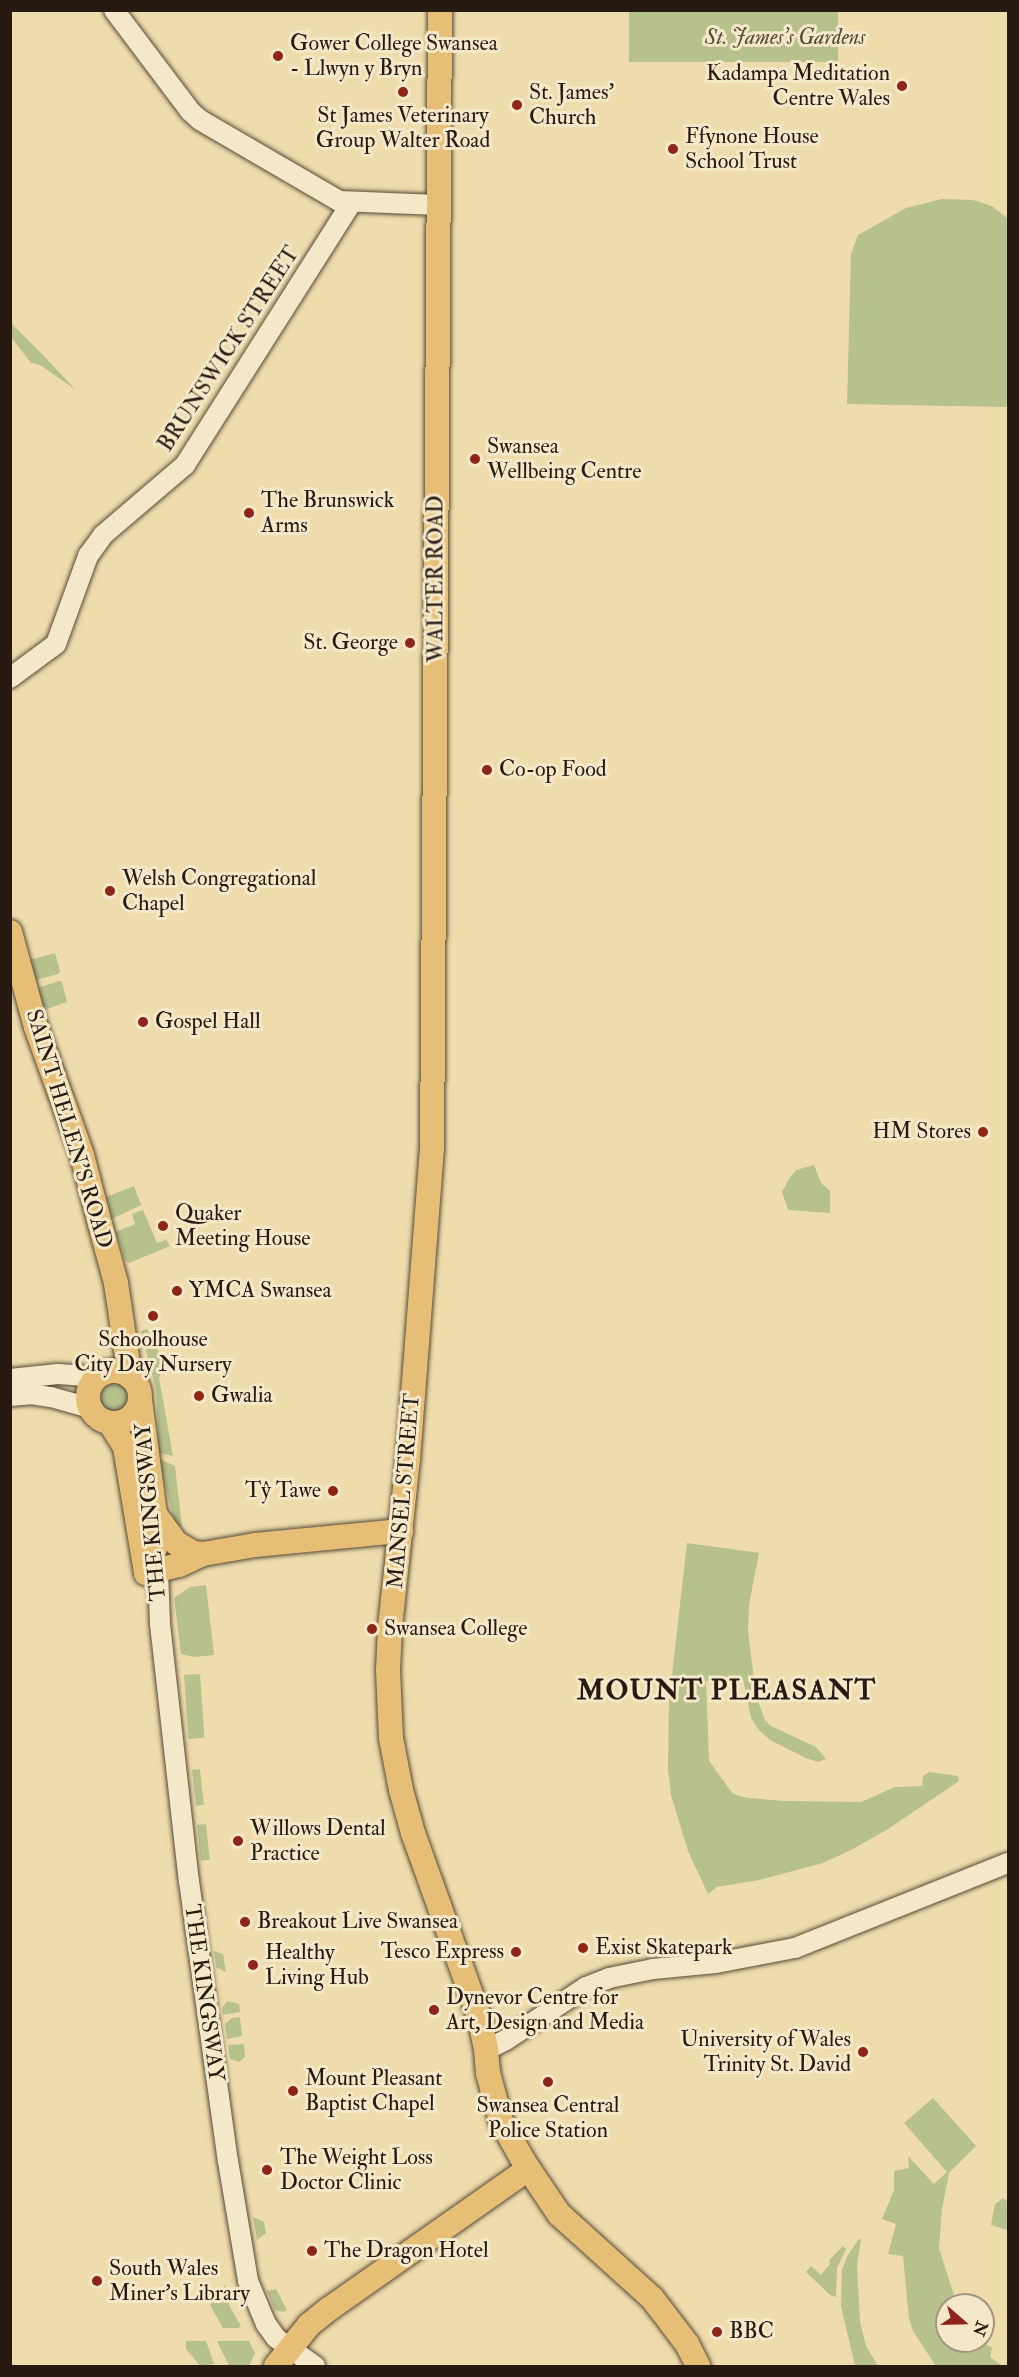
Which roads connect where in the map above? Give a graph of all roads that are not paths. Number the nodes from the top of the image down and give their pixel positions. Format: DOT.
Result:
graph roads {
  1 [pos="114,10"];
  2 [pos="440,10"];
  3 [pos="351,203"];
  4 [pos="439,205"];
  5 [pos="10,678"];
  6 [pos="10,932"];
  7 [pos="432,1148"];
  8 [pos="114,1375"];
  9 [pos="10,1379"];
  10 [pos="10,1396"];
  11 [pos="140,1400"];
  12 [pos="90,1408"];
  13 [pos="110,1423"];
  14 [pos="155,1514"];
  15 [pos="400,1531"];
  16 [pos="203,1554"];
  17 [pos="152,1572"];
  18 [pos="1008,1863"];
  19 [pos="486,2050"];
  20 [pos="528,2169"];
  21 [pos="283,2358"];
  22 [pos="315,2367"];
  23 [pos="698,2367"];
  1 -- 3 [label="street"];
  2 -- 4 [label="main road, WALTER ROAD"];
  3 -- 4 [label="street"];
  3 -- 5 [label="street, BRUNSWICK STREET"];
  4 -- 7 [label="main road, WALTER ROAD"];
  6 -- 8 [label="main road, SAINT HELEN'S ROAD"];
  7 -- 15 [label="main road, MANSEL STREET"];
  8 -- 9 [label="street"];
  8 -- 11 [label="main road"];
  8 -- 12 [label="main road"];
  10 -- 12 [label="street"];
  11 -- 13 [label="main road"];
  11 -- 14 [label="main road, THE KINGSWAY"];
  12 -- 13 [label="main road"];
  13 -- 17 [label="main road, THE KINGSWAY"];
  14 -- 16 [label="main road"];
  14 -- 17 [label="main road, THE KINGSWAY"];
  15 -- 16 [label="main road"];
  15 -- 19 [label="main road, MANSEL STREET"];
  16 -- 17 [label="main road"];
  17 -- 21 [label="street, THE KINGSWAY"];
  18 -- 19 [label="street"];
  19 -- 20 [label="main road, MANSEL STREET"];
  20 -- 21 [label="main road"];
  20 -- 23 [label="main road, MANSEL STREET"];
  21 -- 22 [label="street, THE KINGSWAY"];
}
